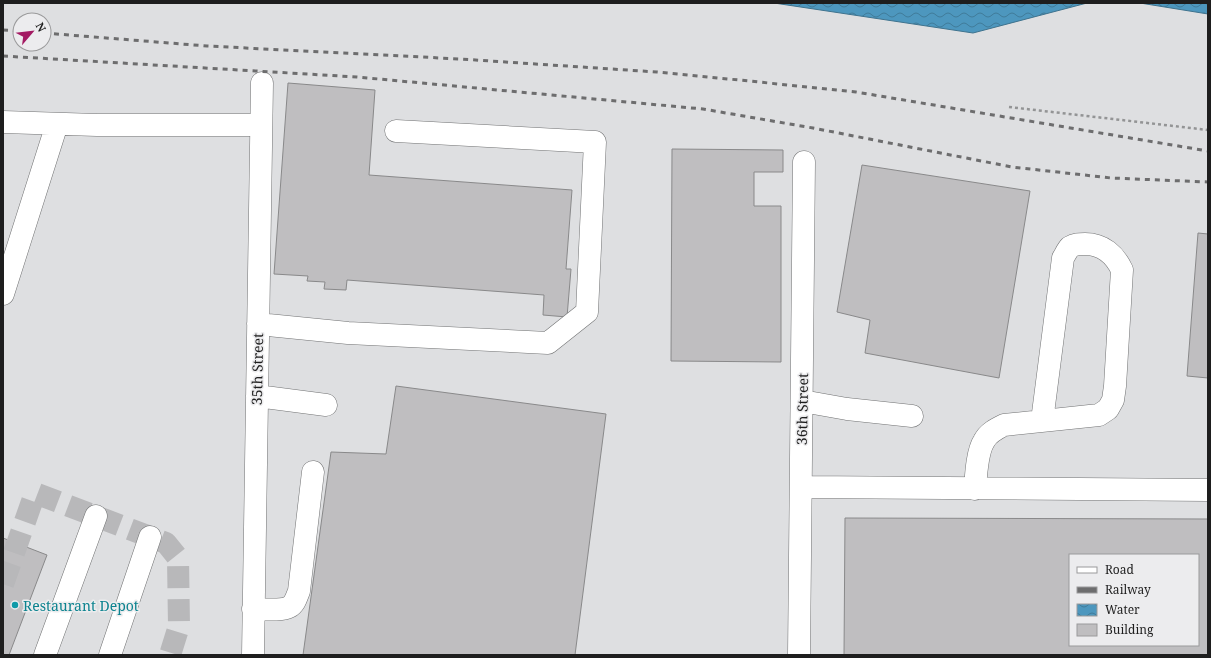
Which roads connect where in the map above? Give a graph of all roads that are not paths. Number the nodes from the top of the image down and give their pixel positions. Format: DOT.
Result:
graph roads {
  1 [pos="262,83"];
  2 [pos="3,122"];
  3 [pos="57,124"];
  4 [pos="261,125"];
  5 [pos="396,131"];
  6 [pos="804,162"];
  7 [pos="3,294"];
  8 [pos="258,324"];
  9 [pos="257,396"];
  10 [pos="802,401"];
  11 [pos="326,405"];
  12 [pos="912,416"];
  13 [pos="1042,421"];
  14 [pos="313,472"];
  15 [pos="801,487"];
  16 [pos="975,488"];
  17 [pos="1208,490"];
  18 [pos="96,516"];
  19 [pos="150,537"];
  20 [pos="254,609"];
  21 [pos="44,655"];
  22 [pos="110,655"];
  23 [pos="253,655"];
  24 [pos="799,655"];
  1 -- 4 [label="street, 35th Street"];
  2 -- 3 [label="street"];
  3 -- 4 [label="street"];
  3 -- 7 [label="street"];
  4 -- 8 [label="street, 35th Street"];
  5 -- 8 [label="street"];
  6 -- 10 [label="street, 36th Street"];
  8 -- 9 [label="street, 35th Street"];
  9 -- 11 [label="street"];
  9 -- 20 [label="street, 35th Street"];
  10 -- 12 [label="street"];
  10 -- 15 [label="street, 36th Street"];
  13 -- 13 [label="street"];
  13 -- 16 [label="street"];
  14 -- 20 [label="street"];
  15 -- 16 [label="street"];
  15 -- 24 [label="street, 36th Street"];
  16 -- 17 [label="street"];
  18 -- 21 [label="street"];
  19 -- 22 [label="street"];
  20 -- 23 [label="street, 35th Street"];
}
